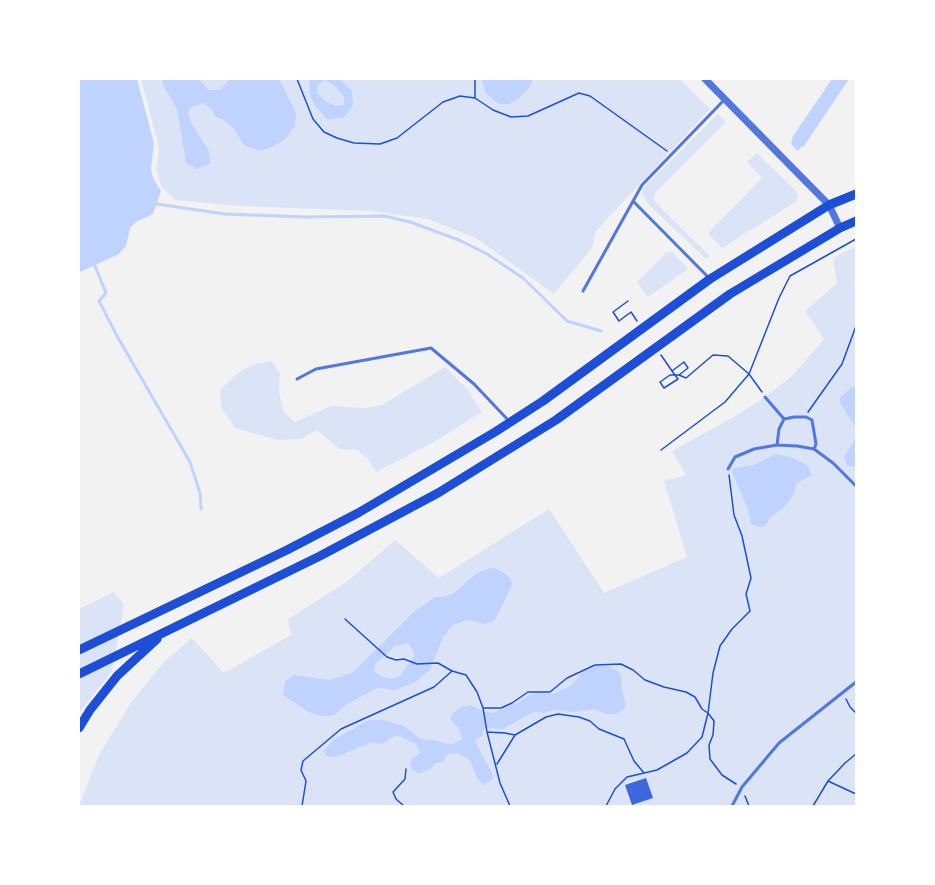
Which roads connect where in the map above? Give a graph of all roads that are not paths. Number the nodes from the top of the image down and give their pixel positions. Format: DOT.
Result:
graph roads {
  1 [pos="705,79"];
  2 [pos="725,99"];
  3 [pos="856,194"];
  4 [pos="633,201"];
  5 [pos="829,206"];
  6 [pos="856,221"];
  7 [pos="840,228"];
  8 [pos="710,279"];
  9 [pos="583,291"];
  10 [pos="297,379"];
  11 [pos="765,397"];
  12 [pos="784,419"];
  13 [pos="510,422"];
  14 [pos="777,446"];
  15 [pos="814,449"];
  16 [pos="728,469"];
  17 [pos="856,486"];
  18 [pos="171,628"];
  19 [pos="79,650"];
  20 [pos="79,674"];
  21 [pos="856,682"];
  22 [pos="79,728"];
  23 [pos="732,806"];
  1 -- 2 [label="street"];
  2 -- 4 [label="lane"];
  2 -- 5 [label="street"];
  3 -- 5 [label="highway"];
  4 -- 8 [label="lane"];
  4 -- 9 [label="lane"];
  5 -- 7 [label="street"];
  5 -- 8 [label="highway"];
  6 -- 7 [label="highway"];
  7 -- 18 [label="highway"];
  8 -- 13 [label="highway"];
  10 -- 13 [label="lane"];
  11 -- 12 [label="lane"];
  12 -- 14 [label="lane"];
  12 -- 15 [label="lane"];
  13 -- 19 [label="highway"];
  14 -- 15 [label="lane"];
  14 -- 16 [label="lane"];
  15 -- 17 [label="lane"];
  18 -- 20 [label="highway"];
  18 -- 22 [label="highway"];
  21 -- 23 [label="lane"];
}
